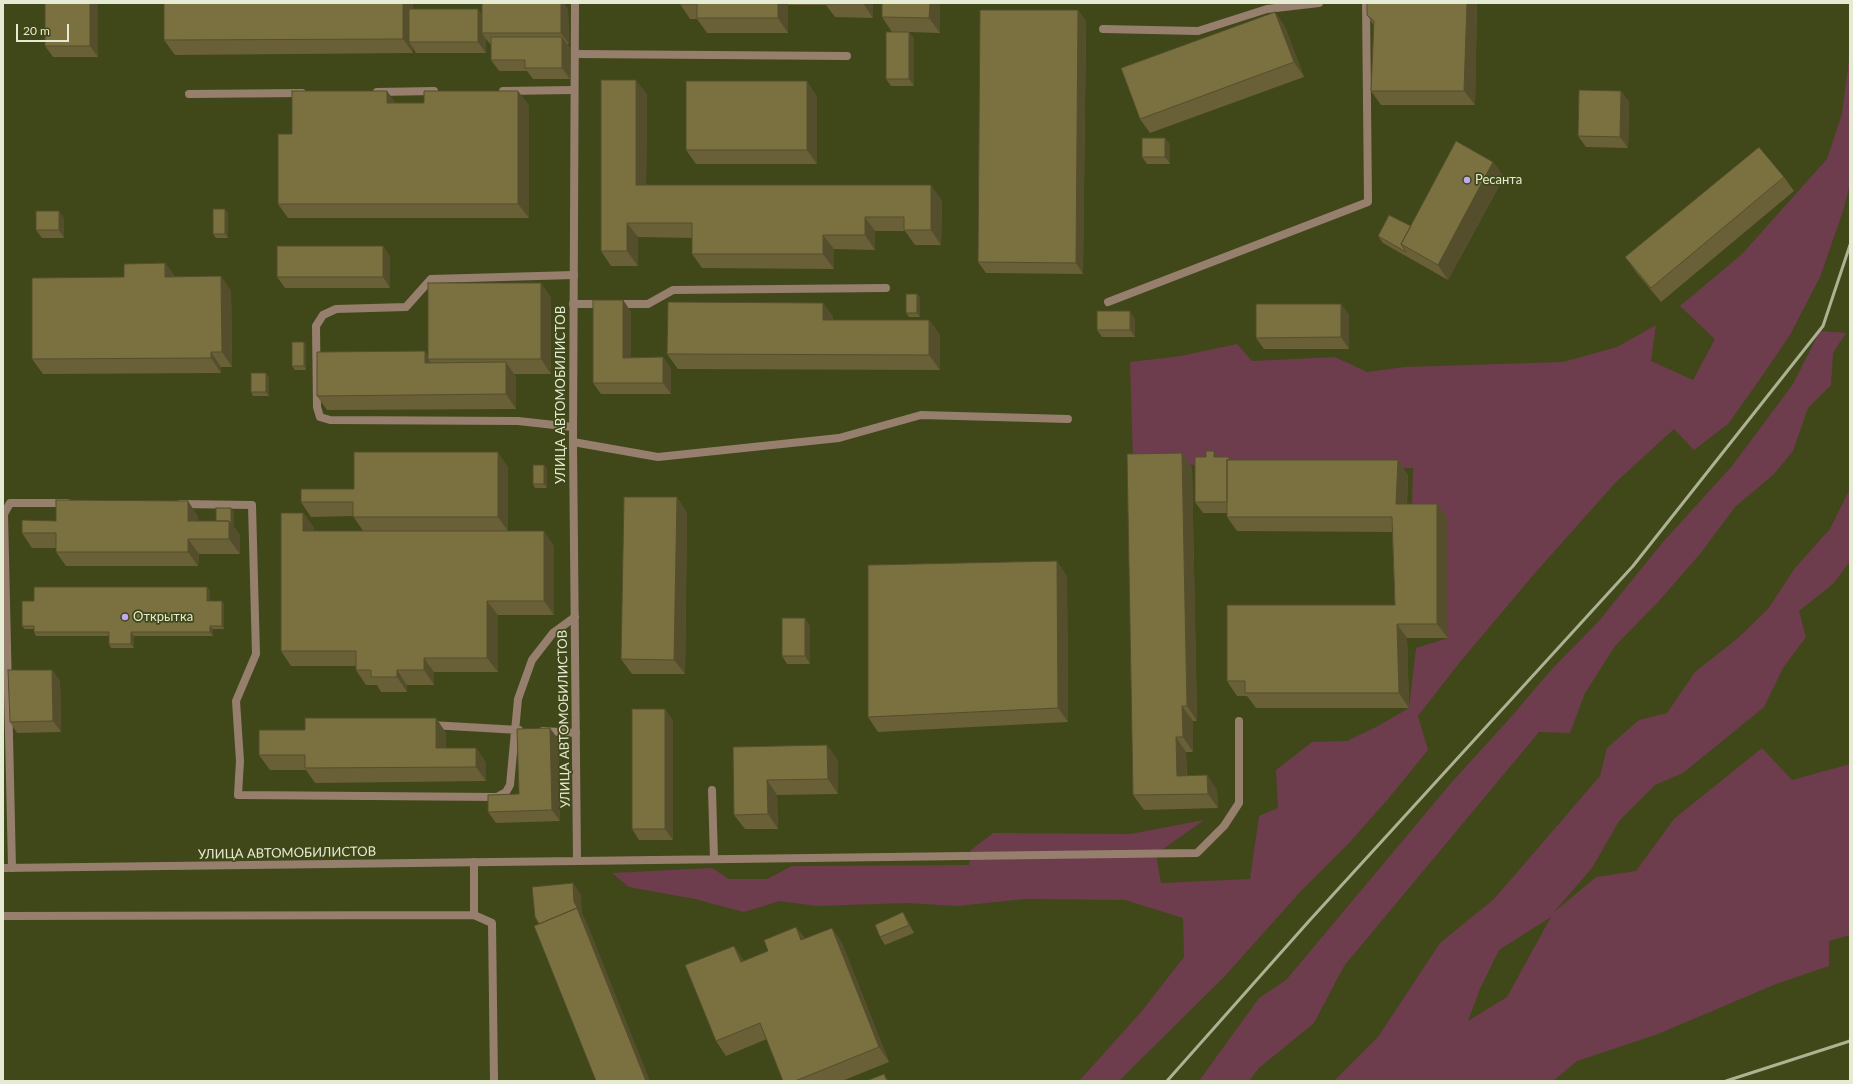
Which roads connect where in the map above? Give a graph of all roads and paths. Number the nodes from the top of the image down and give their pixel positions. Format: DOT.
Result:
graph roads {
  1 [pos="575,3"];
  2 [pos="1319,3"];
  3 [pos="1366,3"];
  4 [pos="1103,29"];
  5 [pos="575,54"];
  6 [pos="847,56"];
  7 [pos="574,90"];
  8 [pos="441,91"];
  9 [pos="496,91"];
  10 [pos="370,92"];
  11 [pos="307,93"];
  12 [pos="189,94"];
  13 [pos="574,275"];
  14 [pos="886,288"];
  15 [pos="1108,302"];
  16 [pos="573,304"];
  17 [pos="1068,419"];
  18 [pos="573,427"];
  19 [pos="573,442"];
  20 [pos="72,504"];
  21 [pos="174,504"];
  22 [pos="575,617"];
  23 [pos="1239,721"];
  24 [pos="420,724"];
  25 [pos="514,730"];
  26 [pos="576,733"];
  27 [pos="712,790"];
  28 [pos="714,859"];
  29 [pos="577,861"];
  30 [pos="474,862"];
  31 [pos="3,868"];
  32 [pos="12,868"];
  33 [pos="474,915"];
  34 [pos="3,916"];
  35 [pos="494,1081"];
  1 -- 5 [label="street, УЛИЦА АВТОМОБИЛИСТОВ"];
  2 -- 4 [label="street"];
  3 -- 15 [label="street"];
  5 -- 6 [label="street"];
  5 -- 7 [label="street, УЛИЦА АВТОМОБИЛИСТОВ"];
  7 -- 9 [label="street"];
  7 -- 13 [label="street, УЛИЦА АВТОМОБИЛИСТОВ"];
  8 -- 10 [label="street"];
  11 -- 12 [label="street"];
  13 -- 16 [label="street, УЛИЦА АВТОМОБИЛИСТОВ"];
  13 -- 18 [label="street"];
  14 -- 16 [label="street"];
  16 -- 18 [label="street, УЛИЦА АВТОМОБИЛИСТОВ"];
  17 -- 19 [label="street"];
  18 -- 19 [label="street, УЛИЦА АВТОМОБИЛИСТОВ"];
  19 -- 22 [label="street, УЛИЦА АВТОМОБИЛИСТОВ"];
  20 -- 32 [label="street"];
  21 -- 25 [label="street"];
  22 -- 25 [label="street"];
  22 -- 26 [label="street, УЛИЦА АВТОМОБИЛИСТОВ"];
  23 -- 28 [label="street"];
  24 -- 25 [label="street"];
  25 -- 26 [label="street"];
  26 -- 29 [label="street, УЛИЦА АВТОМОБИЛИСТОВ"];
  27 -- 28 [label="street"];
  28 -- 29 [label="street"];
  29 -- 30 [label="street, УЛИЦА АВТОМОБИЛИСТОВ"];
  30 -- 32 [label="street, УЛИЦА АВТОМОБИЛИСТОВ"];
  30 -- 33 [label="street"];
  31 -- 32 [label="street, УЛИЦА АВТОМОБИЛИСТОВ"];
  33 -- 34 [label="street"];
  33 -- 35 [label="street"];
}
